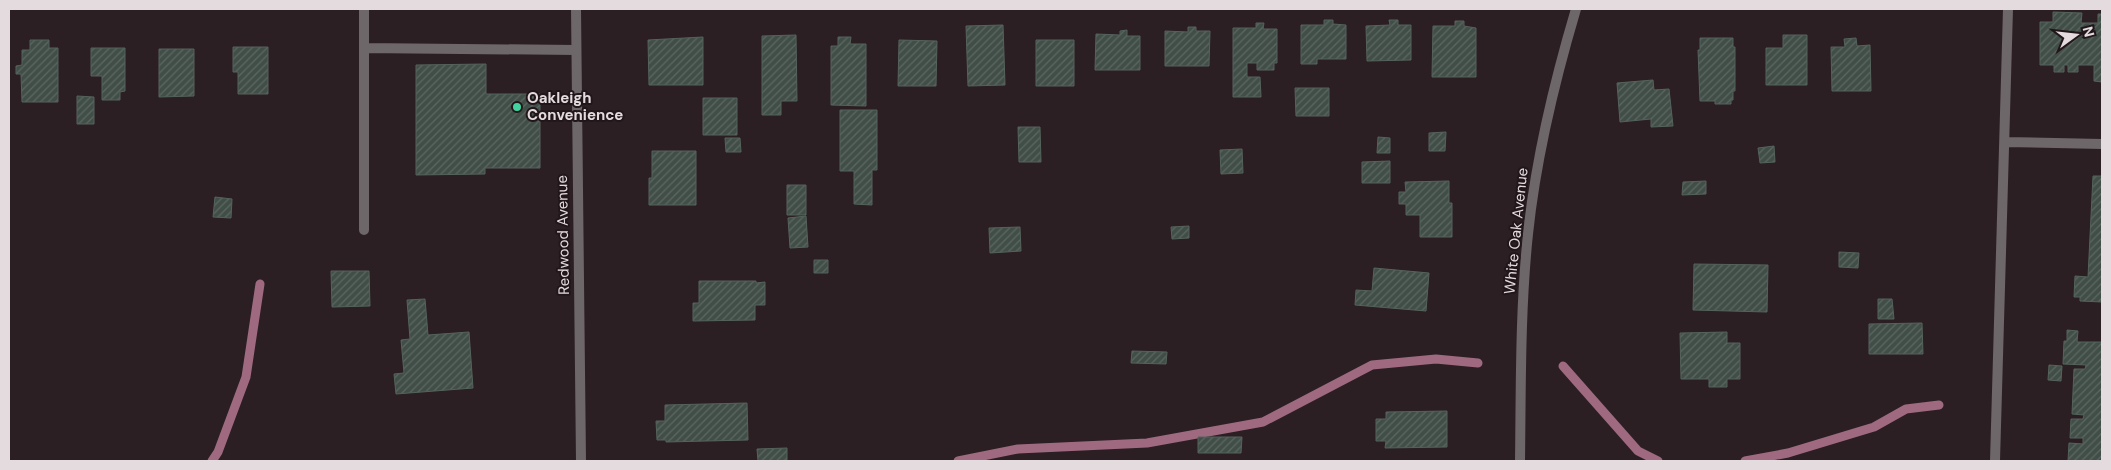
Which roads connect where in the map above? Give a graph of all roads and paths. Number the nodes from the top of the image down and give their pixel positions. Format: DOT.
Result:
graph roads {
  1 [pos="364,9"];
  2 [pos="576,9"];
  3 [pos="1576,9"];
  4 [pos="2008,9"];
  5 [pos="364,48"];
  6 [pos="576,50"];
  7 [pos="2005,142"];
  8 [pos="2102,144"];
  9 [pos="364,230"];
  10 [pos="581,461"];
  11 [pos="1520,461"];
  12 [pos="1995,461"];
  1 -- 5 [label="street"];
  2 -- 6 [label="street, Redwood Avenue"];
  3 -- 11 [label="street, White Oak Avenue"];
  4 -- 7 [label="street"];
  5 -- 6 [label="street"];
  5 -- 9 [label="street"];
  6 -- 10 [label="street, Redwood Avenue"];
  7 -- 8 [label="street"];
  7 -- 12 [label="street"];
}
